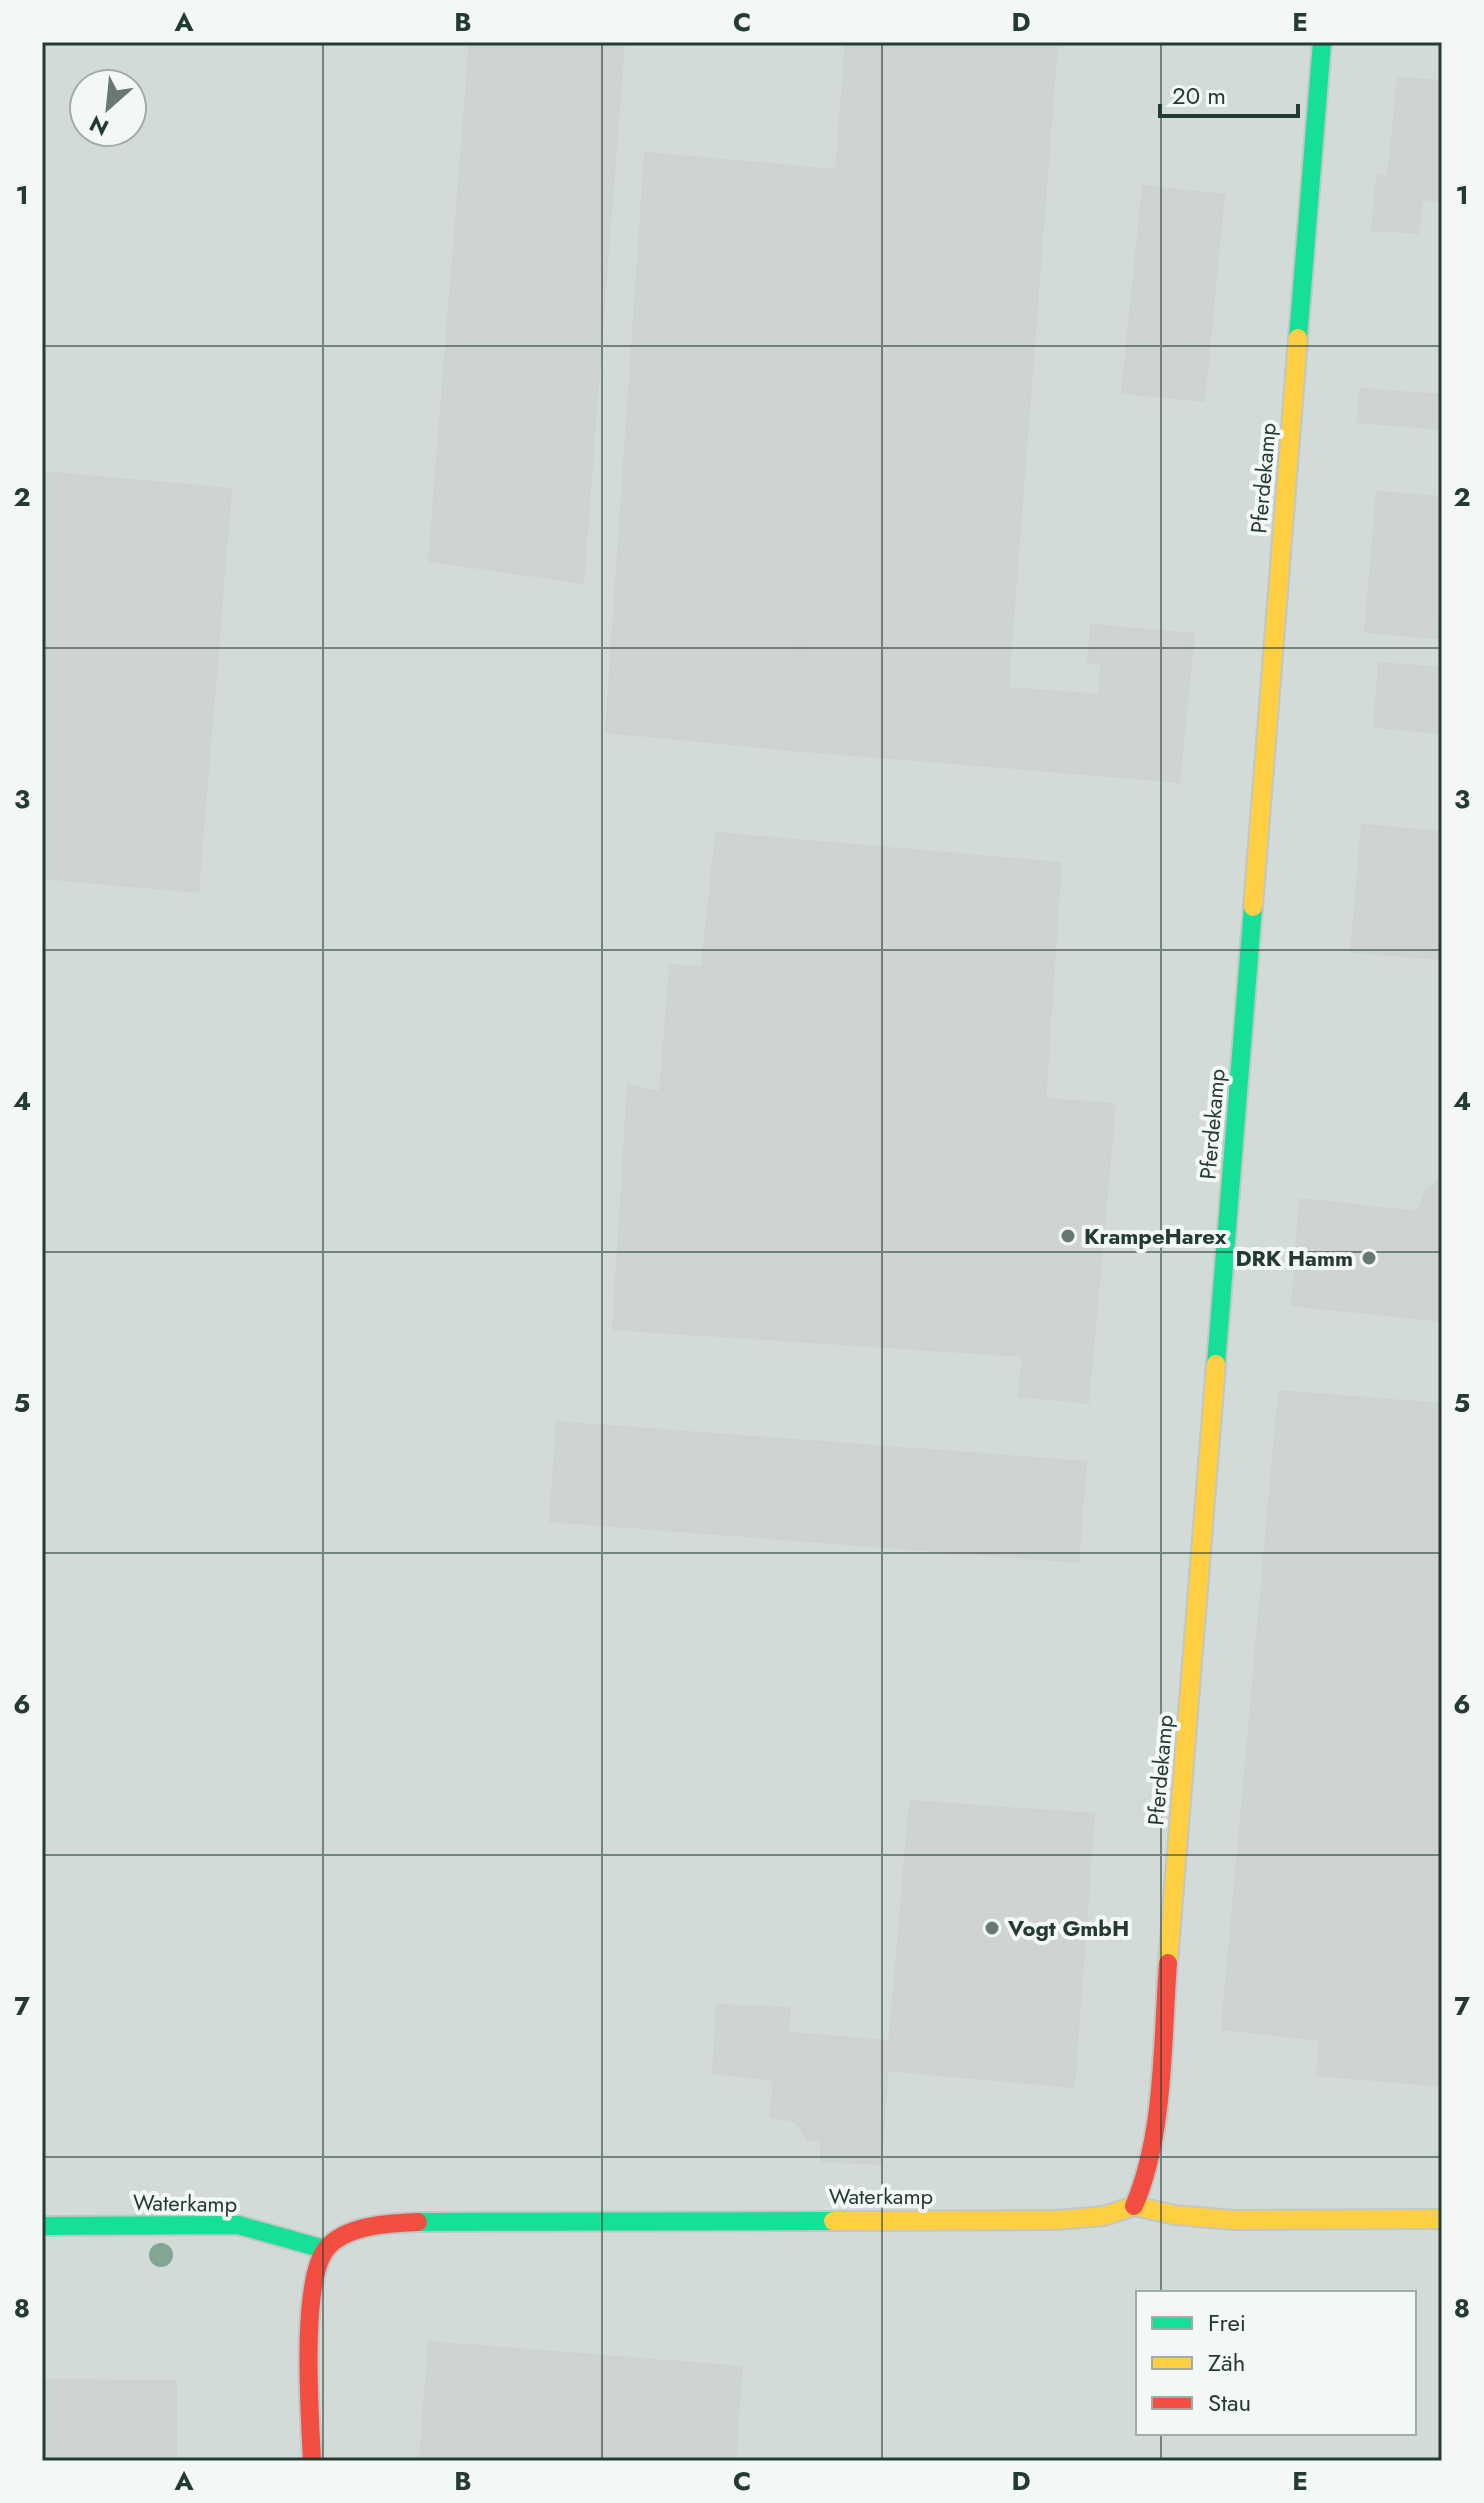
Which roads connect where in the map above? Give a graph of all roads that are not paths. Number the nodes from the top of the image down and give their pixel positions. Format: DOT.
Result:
graph roads {
  1 [pos="1322,42"];
  2 [pos="1134,2206"];
  3 [pos="1442,2219"];
  4 [pos="42,2226"];
  5 [pos="324,2249"];
  6 [pos="312,2461"];
  1 -- 2 [label="street, Pferdekamp"];
  2 -- 3 [label="street, Waterkamp"];
  2 -- 5 [label="street, Waterkamp"];
  4 -- 5 [label="street, Waterkamp"];
  5 -- 6 [label="street"];
}
